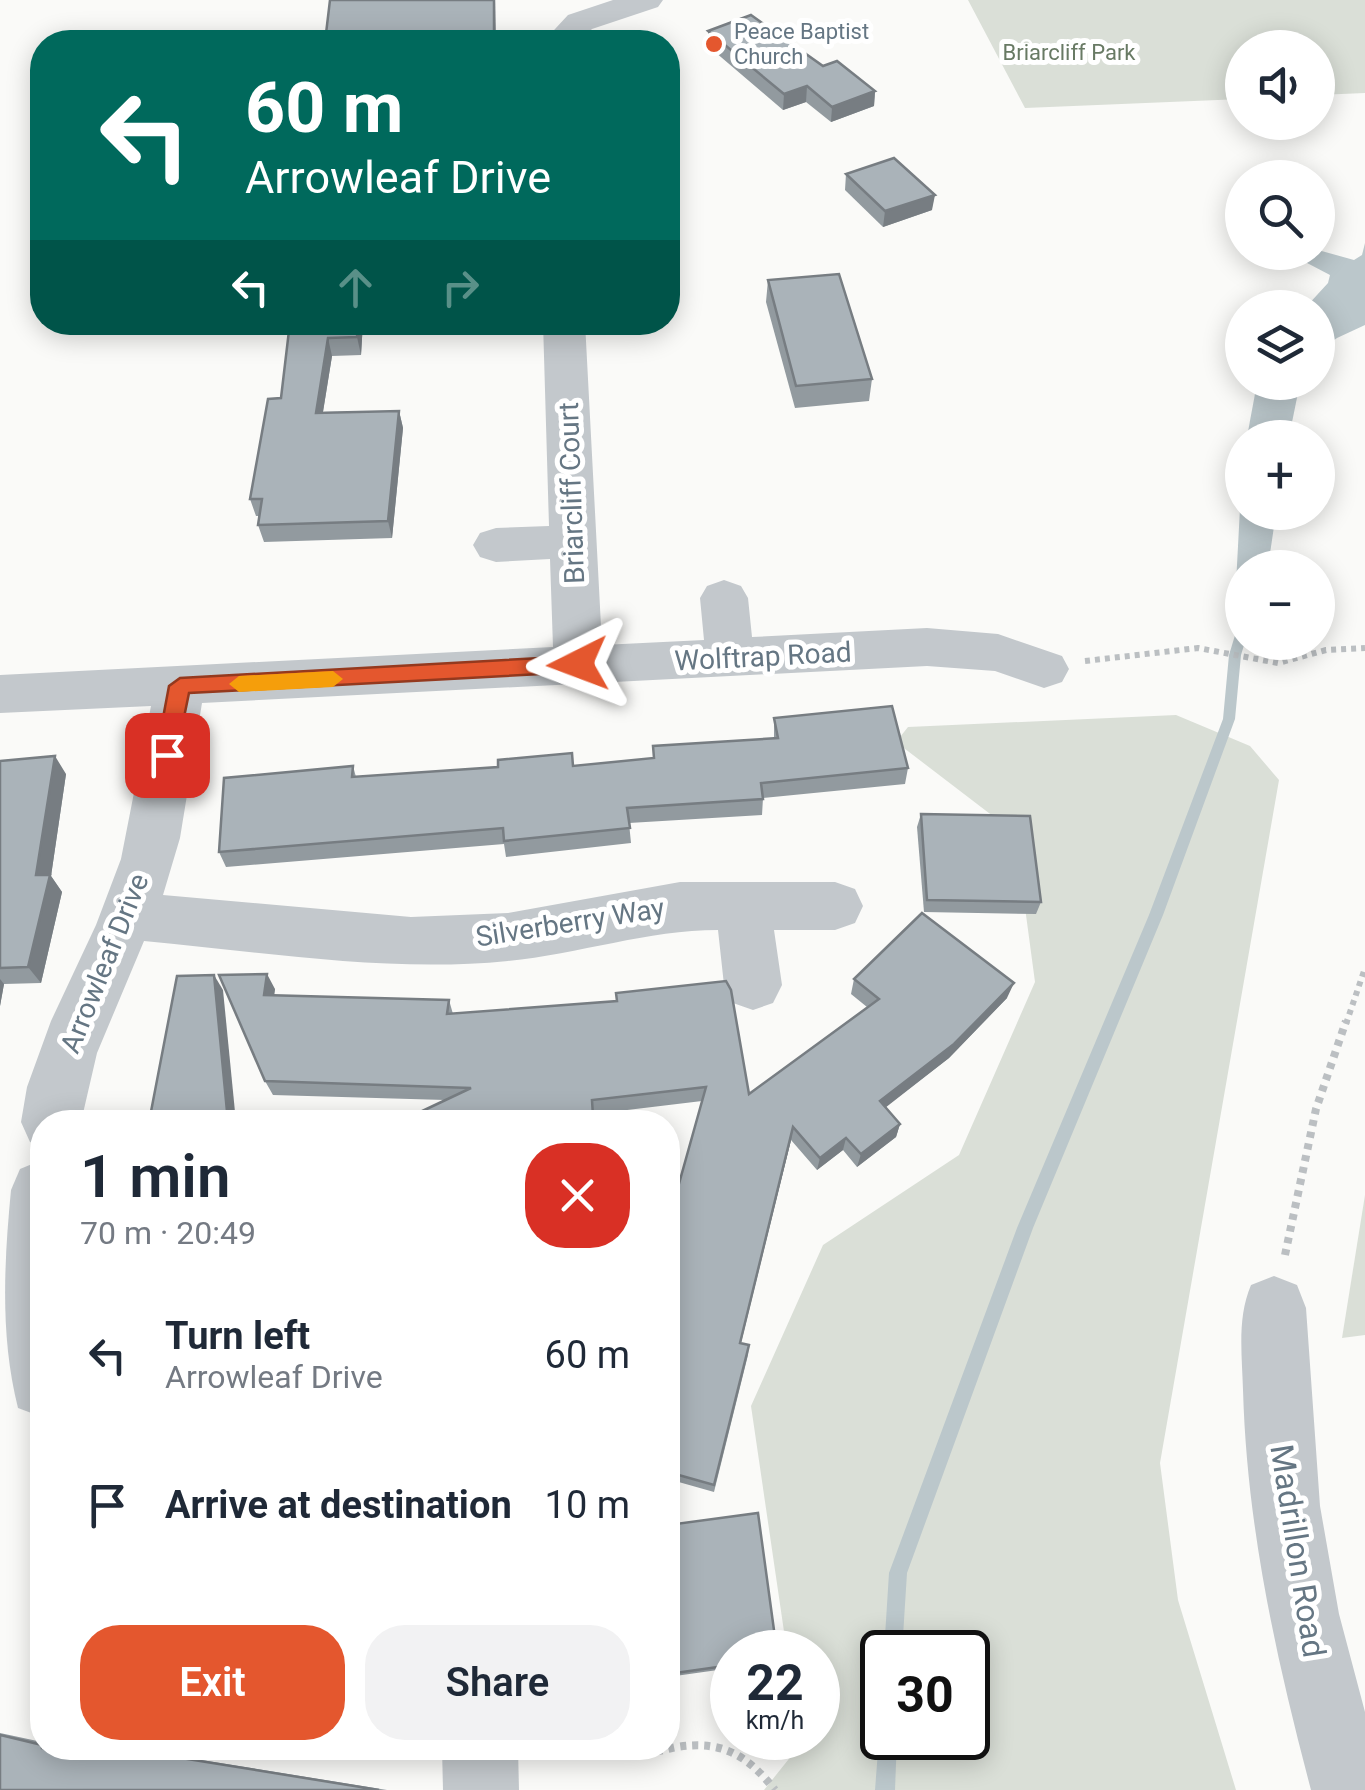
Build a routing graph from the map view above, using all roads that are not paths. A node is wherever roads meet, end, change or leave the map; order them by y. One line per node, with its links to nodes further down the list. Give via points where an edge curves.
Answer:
1 (646, 0): 2 (street)
2 (598, 6): 3 (street)
3 (572, 30)
4 (553, 335): 5 (street, Briarcliff Court)
5 (573, 541): 6 (street); 9 (street, Briarcliff Court)
6 (496, 546)
7 (724, 598): 8 (street)
8 (730, 657): 9 (street, Wolftrap Road); 10 (street, Wolftrap Road, via 950,647 998,653)
9 (578, 664): 11 (street, Wolftrap Road)
10 (1044, 669)
11 (180, 686): 12 (street, Wolftrap Road); 15 (street, Arrowleaf Drive, via 148,859)
12 (0, 694)
13 (743, 903): 14 (street, Silverberry Way); 15 (street, Silverberry Way, via 680,906 508,937 411,940); 16 (street)
14 (835, 906)
15 (127, 916): 17 (street, Arrowleaf Drive, via 79,1016)
16 (754, 986)
17 (52, 1110)
18 (1274, 1308): 19 (street, Madrillon Road, via 1285,1510)
19 (1348, 1742)
20 (480, 1760): 21 (street)
21 (481, 1790)

